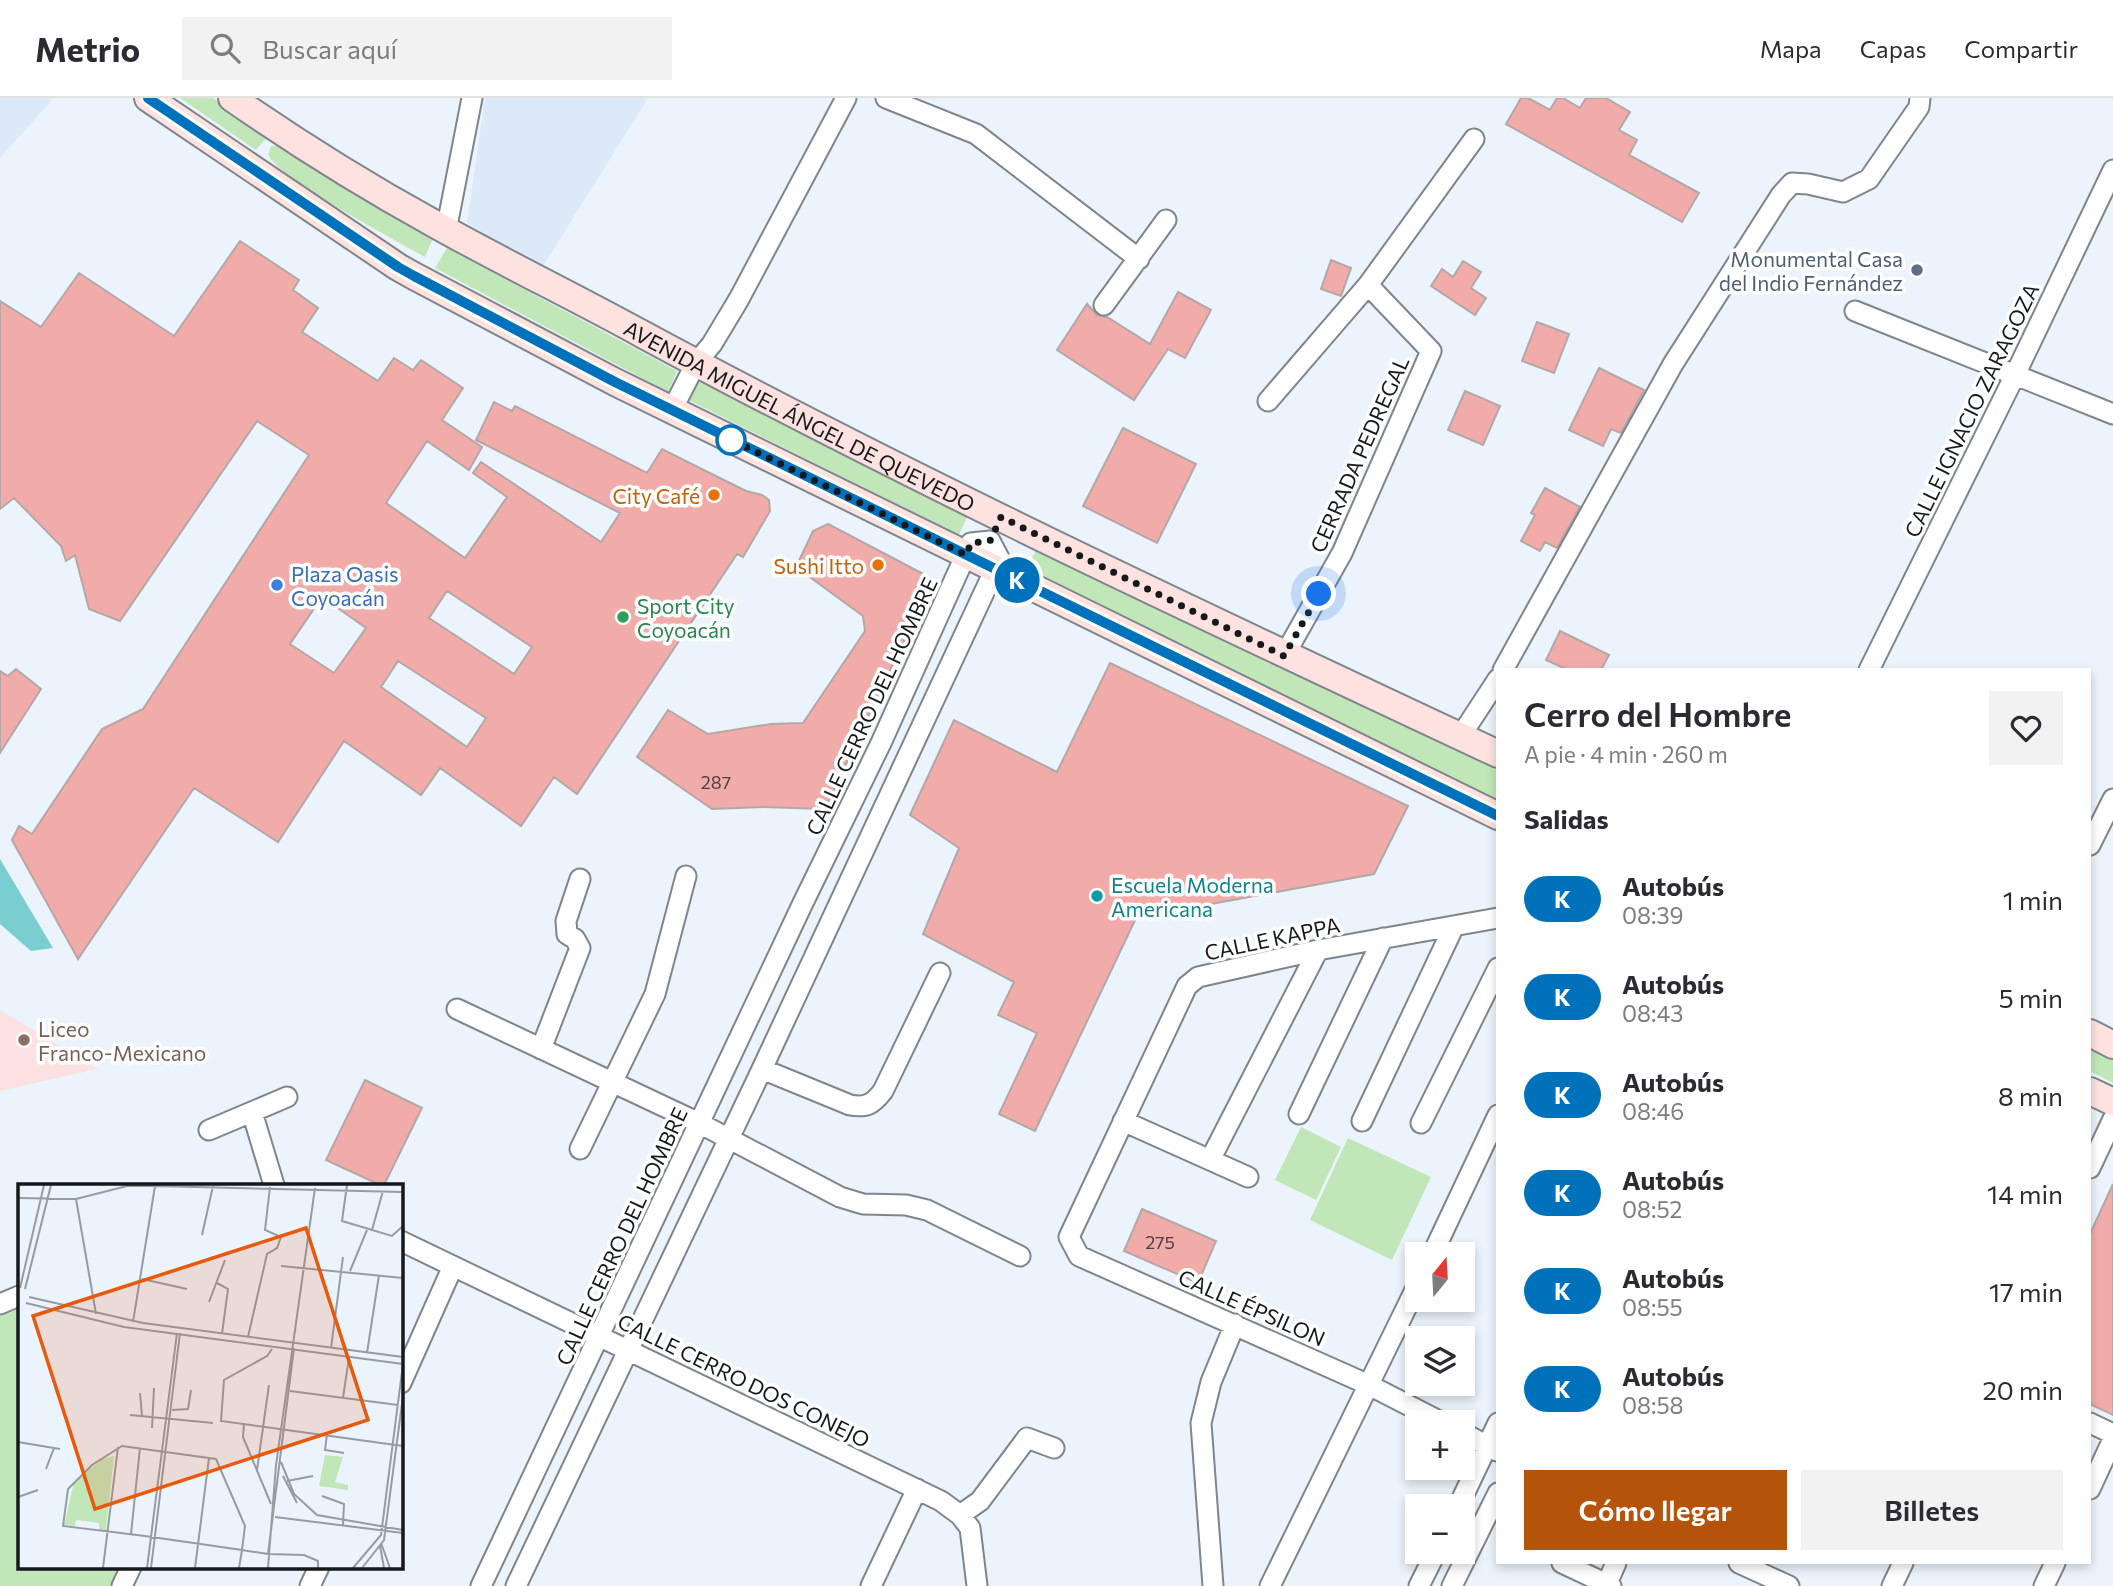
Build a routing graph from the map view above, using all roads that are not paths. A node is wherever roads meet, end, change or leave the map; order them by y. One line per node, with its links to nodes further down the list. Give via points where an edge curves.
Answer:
1 (148, 98): 18 (main road, via 398,267)
2 (232, 98): 10 (main road, AVENIDA MIGUEL ÁNGEL DE QUEVEDO, via 317,156)
3 (472, 98): 10 (street)
4 (846, 98): 15 (street, via 729,317)
5 (886, 98): 11 (street, via 976,134)
6 (1920, 98): 25 (street, via 1919,107 1869,180 1843,192 1792,183 1781,195 1673,364)
7 (1474, 139): 12 (street)
8 (2113, 170): 16 (street, CALLE IGNACIO ZARAGOZA)
9 (1166, 220): 11 (street)
10 (446, 231): 15 (main road, AVENIDA MIGUEL ÁNGEL DE QUEVEDO)
11 (1139, 259): 13 (street)
12 (1368, 285): 17 (street); 24 (street, CERRADA PEDREGAL, via 1431,351 1342,553)
13 (1104, 305)
14 (1855, 311): 16 (street)
15 (696, 363): 18 (street); 20 (main road, AVENIDA MIGUEL ÁNGEL DE QUEVEDO)
16 (2015, 374): 19 (street); 26 (street, CALLE IGNACIO ZARAGOZA)
17 (1268, 401)
18 (672, 410): 22 (main road)
19 (2113, 414)
20 (1001, 517): 21 (street); 24 (main road, AVENIDA MIGUEL ÁNGEL DE QUEVEDO)
21 (990, 541): 22 (street, via 971,543); 23 (street, via 999,558)
22 (966, 555): 23 (main road); 35 (street, CALLE CERRO DEL HOMBRE)
23 (995, 569): 31 (main road); 37 (street)
24 (1284, 656): 28 (main road, AVENIDA MIGUEL ÁNGEL DE QUEVEDO)
25 (1504, 668)
26 (1869, 668)
27 (1496, 682): 28 (street)
28 (1460, 737): 29 (main road, AVENIDA MIGUEL ÁNGEL DE QUEVEDO)
29 (1496, 753)
30 (2113, 799): 32 (street)
31 (1496, 815)
32 (2091, 843)
33 (687, 876): 48 (street, via 655,994)
34 (580, 879): 46 (street, via 566,934 580,948)
35 (802, 905): 37 (street); 58 (street, CALLE CERRO DEL HOMBRE)
36 (1496, 918): 38 (street, CALLE KAPPA)
37 (832, 919): 47 (street)
38 (1454, 926): 39 (street, CALLE KAPPA); 57 (street)
39 (1382, 938): 40 (street, CALLE KAPPA); 53 (street)
40 (1318, 950): 56 (street, CALLE KAPPA, via 1210,973 1187,986); 63 (street)
41 (940, 972): 47 (street, via 875,1102 864,1107 850,1105)
42 (1496, 972): 59 (street)
43 (457, 1009): 46 (street)
44 (2091, 1034): 45 (main road)
45 (2113, 1045)
46 (541, 1049): 48 (street)
47 (762, 1069): 61 (street)
48 (612, 1081): 58 (street); 62 (street)
49 (2091, 1091): 51 (main road)
50 (287, 1097): 52 (street)
51 (2113, 1102)
52 (252, 1112): 60 (street); 66 (street)
53 (1298, 1114)
54 (1496, 1119): 69 (street)
55 (2113, 1119): 64 (street)
56 (1123, 1121): 63 (street); 67 (street, CALLE KAPPA)
57 (1362, 1121)
58 (699, 1123): 61 (street); 76 (street, CALLE CERRO DEL HOMBRE)
59 (1421, 1123)
60 (209, 1130)
61 (728, 1138): 70 (street, via 840,1197 863,1204 927,1210); 77 (street)
62 (580, 1149)
63 (1210, 1160): 65 (street)
64 (2091, 1166)
65 (1248, 1177)
66 (274, 1184)
67 (1077, 1218): 75 (street, CALLE ÉPSILON, via 1069,1237 1079,1256)
68 (402, 1241): 71 (street, CALLE CERRO DOS CONEJO)
69 (1438, 1242)
70 (1020, 1256)
71 (453, 1266): 76 (street, CALLE CERRO DOS CONEJO); 78 (street)
72 (18, 1296): 73 (street)
73 (0, 1304)
74 (1405, 1311): 79 (street)
75 (1235, 1324): 79 (street, CALLE ÉPSILON); 108 (street, via 1201,1423)
76 (599, 1335): 77 (street, CALLE CERRO DOS CONEJO); 104 (street, CALLE CERRO DEL HOMBRE)
77 (627, 1349): 88 (street, CALLE CERRO DOS CONEJO); 105 (street)
78 (402, 1381)
79 (1369, 1385): 80 (street, CALLE ÉPSILON); 109 (street)
80 (1418, 1410)
81 (2091, 1423): 82 (street)
82 (2113, 1434)
83 (1475, 1439): 86 (street)
84 (2113, 1439): 87 (street)
85 (1054, 1448): 91 (street, via 1027,1438 979,1500)
86 (1493, 1448): 89 (street)
87 (2091, 1487)
88 (917, 1489): 91 (street, CALLE CERRO DOS CONEJO); 106 (street)
89 (1466, 1494)
90 (1496, 1502): 92 (street)
91 (960, 1515): 107 (street, via 970,1528)
92 (1492, 1521): 111 (street)
93 (1430, 1564): 110 (street)
94 (1564, 1564): 101 (street)
95 (1616, 1564): 101 (street)
96 (1741, 1564): 112 (street)
97 (1903, 1564): 113 (street)
98 (2055, 1564): 114 (street)
99 (131, 1568): 102 (street)
100 (319, 1568): 103 (street)
101 (1608, 1585)
102 (122, 1586)
103 (310, 1586)
104 (481, 1586)
105 (516, 1586)
106 (871, 1586)
107 (976, 1586)
108 (1213, 1586)
109 (1270, 1586)
110 (1419, 1586)
111 (1452, 1586)
112 (1789, 1586)
113 (1892, 1586)
114 (2044, 1586)

